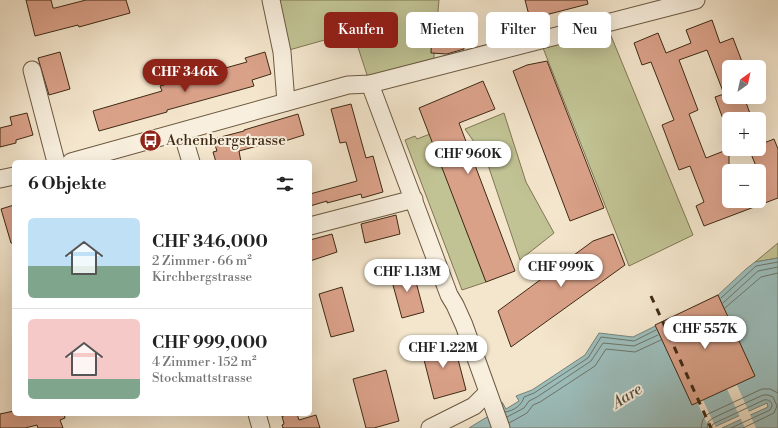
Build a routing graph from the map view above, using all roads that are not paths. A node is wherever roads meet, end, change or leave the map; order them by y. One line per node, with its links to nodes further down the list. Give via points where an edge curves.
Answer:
1 (272, 0): 5 (street, via 282,52)
2 (696, 0): 4 (street)
3 (32, 70): 7 (street)
4 (370, 84): 5 (street, via 348,85); 12 (street)
5 (286, 102): 6 (street)
6 (182, 132): 8 (street); 9 (street)
7 (55, 160)
8 (78, 160)
9 (189, 160)
10 (12, 176): 11 (street)
11 (0, 179)
12 (414, 199): 13 (street); 14 (street)
13 (312, 225)
14 (490, 399): 17 (street); 18 (street)
15 (258, 416): 16 (street)
16 (261, 428)
17 (430, 428)
18 (501, 428)

